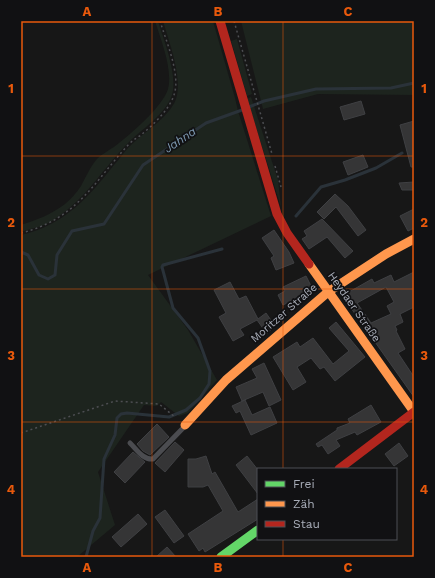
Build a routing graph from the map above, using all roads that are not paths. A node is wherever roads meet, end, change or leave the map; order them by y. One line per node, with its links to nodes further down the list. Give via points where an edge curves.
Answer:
1 (220, 23): 3 (main road, Heydaer Straße, via 277,214 287,233)
2 (414, 239): 3 (main road, Moritzer Straße)
3 (328, 292): 4 (main road, Heydaer Straße); 5 (main road, Moritzer Straße, via 226,380)
4 (414, 412): 7 (main road)
5 (185, 425): 6 (lane, via 150,460)
6 (130, 443)
7 (340, 468)
8 (257, 531): 9 (main road)
9 (221, 557)

